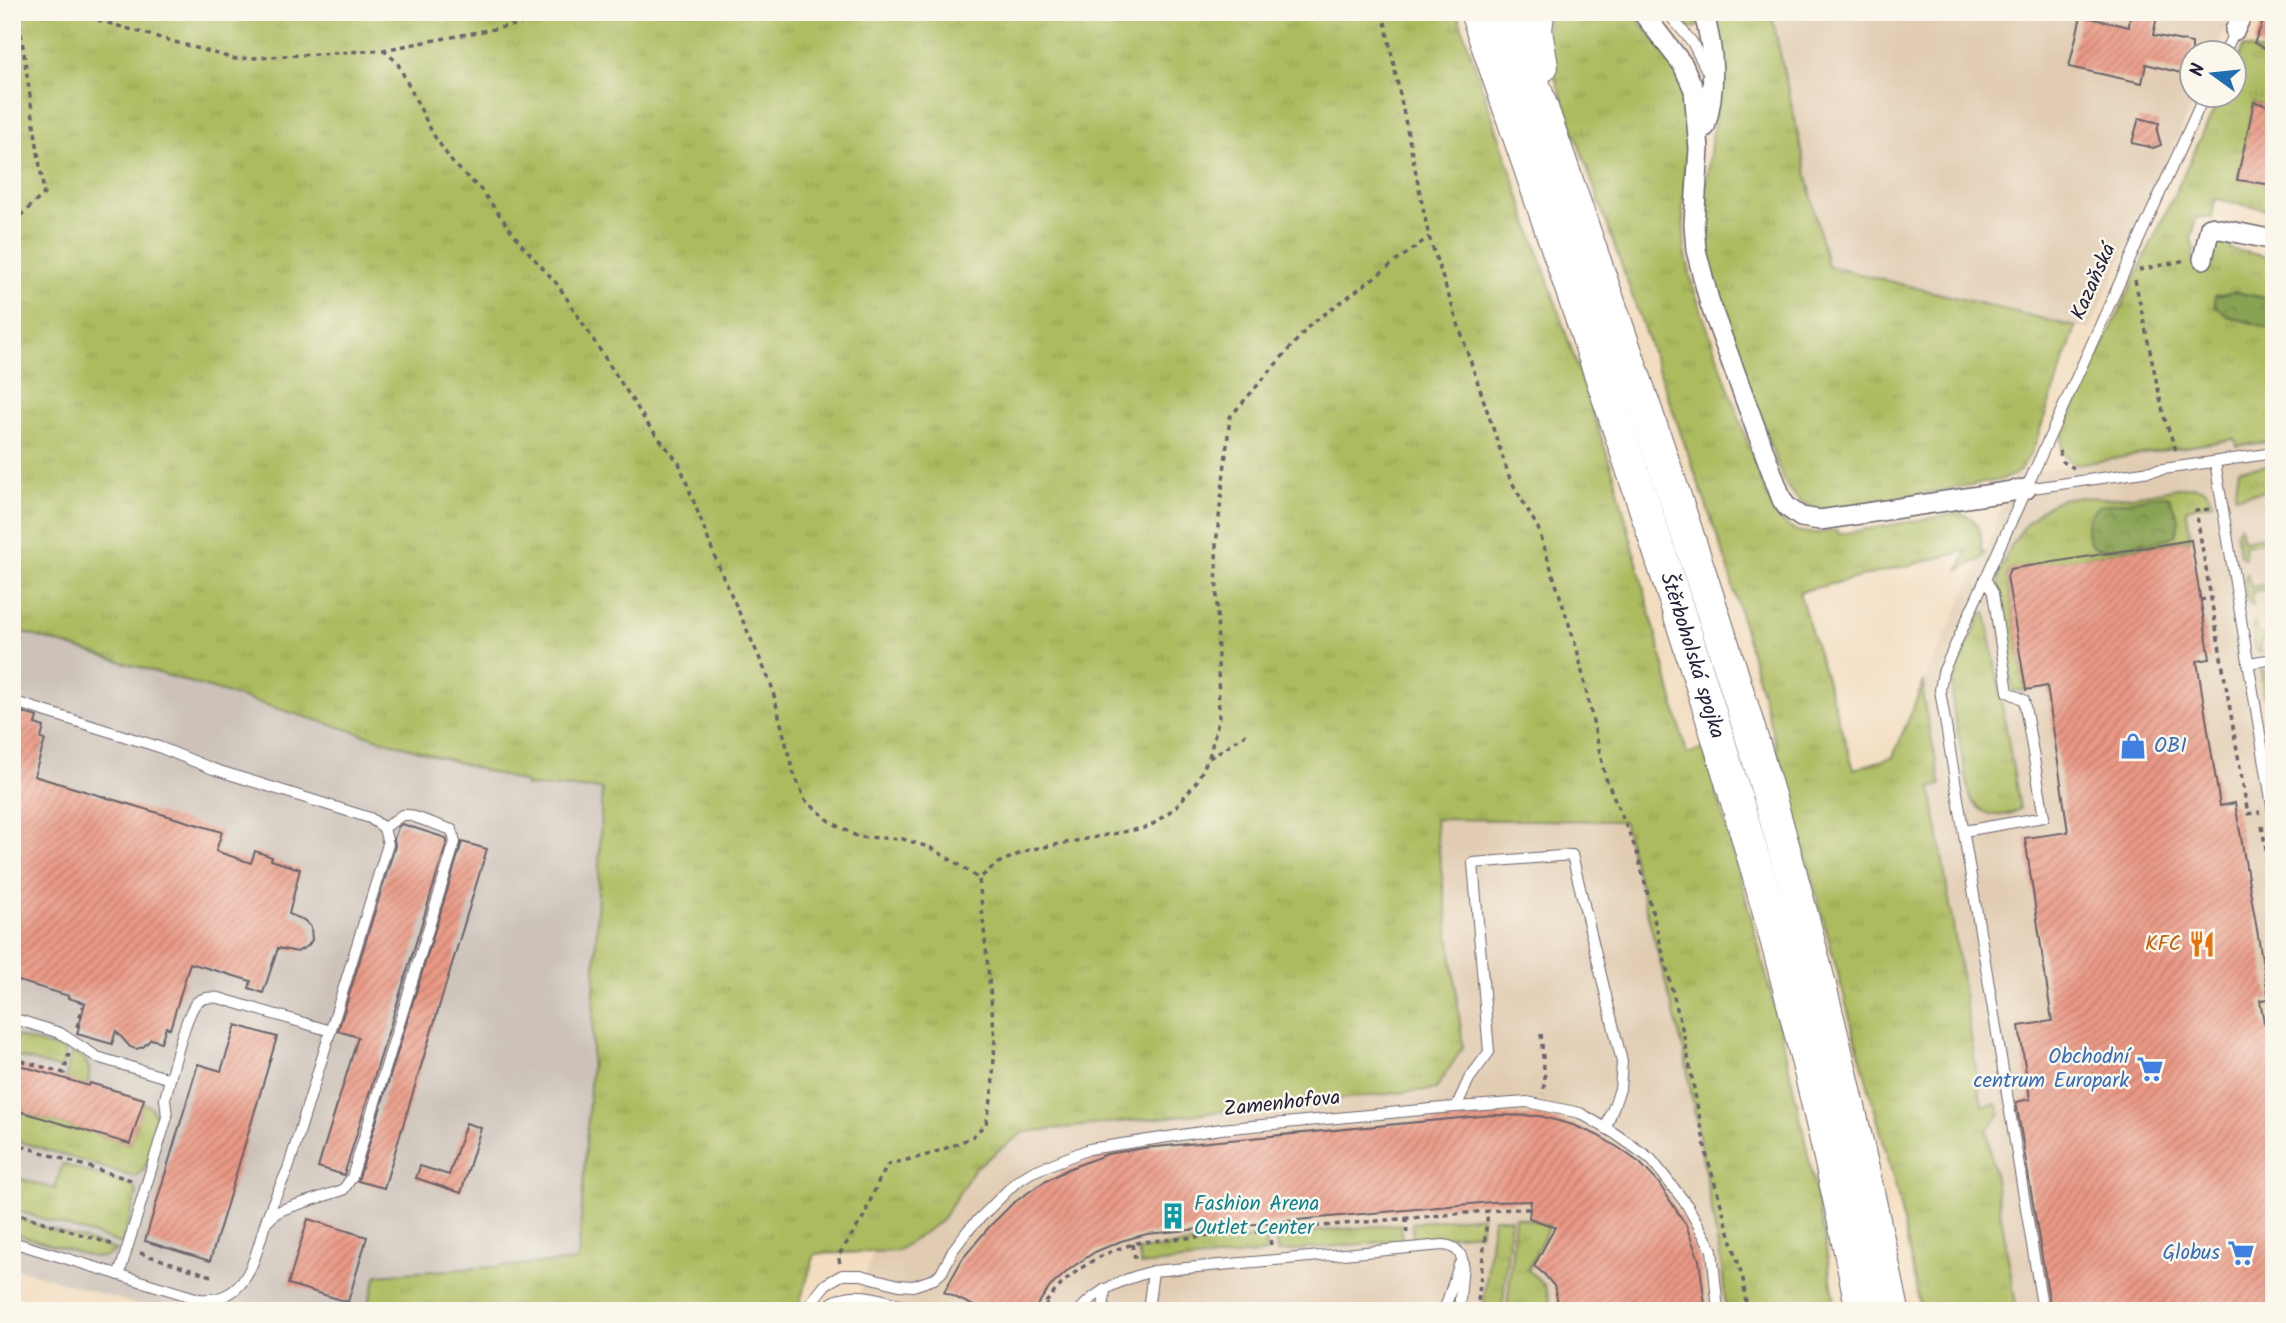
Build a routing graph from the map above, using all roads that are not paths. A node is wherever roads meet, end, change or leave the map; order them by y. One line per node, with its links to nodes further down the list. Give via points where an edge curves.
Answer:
1 (1476, 12): 29 (highway, Štěrboholská spojka, via 1631,464 1717,733 1770,915)
2 (1509, 12): 14 (highway, Štěrboholská spojka)
3 (1538, 12): 14 (highway, via 1537,45)
4 (1642, 12): 11 (street, via 1689,76 1696,101)
5 (1667, 12): 9 (lane, via 1703,60)
6 (1703, 12): 9 (street, via 1712,47)
7 (2239, 21): 8 (lane)
8 (2231, 38)
9 (1711, 95): 11 (street)
10 (2199, 108): 17 (lane, Kazaňská)
11 (1699, 149): 17 (street, via 1694,224 1703,281 1787,507 1801,517 1820,520)
12 (2274, 240): 13 (street, via 2210,227)
13 (2203, 259)
14 (1596, 267): 50 (highway, Štěrboholská spojka, via 1703,583 1782,843 1841,1069)
15 (2274, 453): 16 (lane)
16 (2215, 462): 17 (lane); 20 (lane)
17 (2026, 489): 18 (lane, Kazaňská)
18 (1985, 578): 24 (lane, Kazaňská, via 1943,672 1941,690); 24 (lane, via 1993,593 2008,692 2024,700 2044,817)
19 (2274, 659): 20 (lane)
20 (2248, 663): 22 (lane)
21 (12, 701): 23 (lane, via 370,818)
22 (2274, 818)
23 (384, 828): 26 (lane, via 386,854); 31 (lane, via 409,815 452,830 456,837 352,1177 343,1190 284,1209)
24 (1964, 831): 51 (lane, Kazaňská)
25 (12, 1018): 27 (lane, via 60,1033 97,1057)
26 (331, 1031): 27 (lane, via 219,998 204,998 189,1018); 31 (lane, via 288,1169)
27 (170, 1079): 35 (lane, via 167,1117)
28 (1456, 1107): 30 (lane, Zamenhofova, via 1527,1102 1580,1113); 30 (lane, via 1489,1052 1473,863 1573,855 1622,1062 1620,1089); 37 (lane, Zamenhofova, via 1221,1129 1089,1149 1016,1182 968,1230 942,1272 926,1283 899,1285 842,1275 826,1284)
29 (1820, 1116): 48 (highway); 49 (highway, Štěrboholská spojka)
30 (1606, 1128): 47 (lane, Zamenhofova, via 1651,1159 1687,1205 1712,1250)
31 (265, 1225): 35 (lane, via 250,1272 236,1289 216,1298 199,1298)
32 (12, 1242): 35 (lane)
33 (1453, 1247): 34 (lane); 45 (lane, via 1459,1263); 46 (lane, via 1464,1262)
34 (1153, 1272): 36 (lane); 44 (lane)
35 (119, 1275)
36 (1105, 1289): 42 (lane); 43 (lane)
37 (804, 1311)
38 (822, 1311): 41 (lane, via 835,1299 853,1295)
39 (848, 1311): 40 (lane)
40 (875, 1311)
41 (919, 1311)
42 (1079, 1311)
43 (1103, 1311)
44 (1149, 1311)
45 (1444, 1311)
46 (1459, 1311)
47 (1718, 1311)
48 (1844, 1311)
49 (1862, 1311)
50 (1893, 1311)
51 (2043, 1311)

